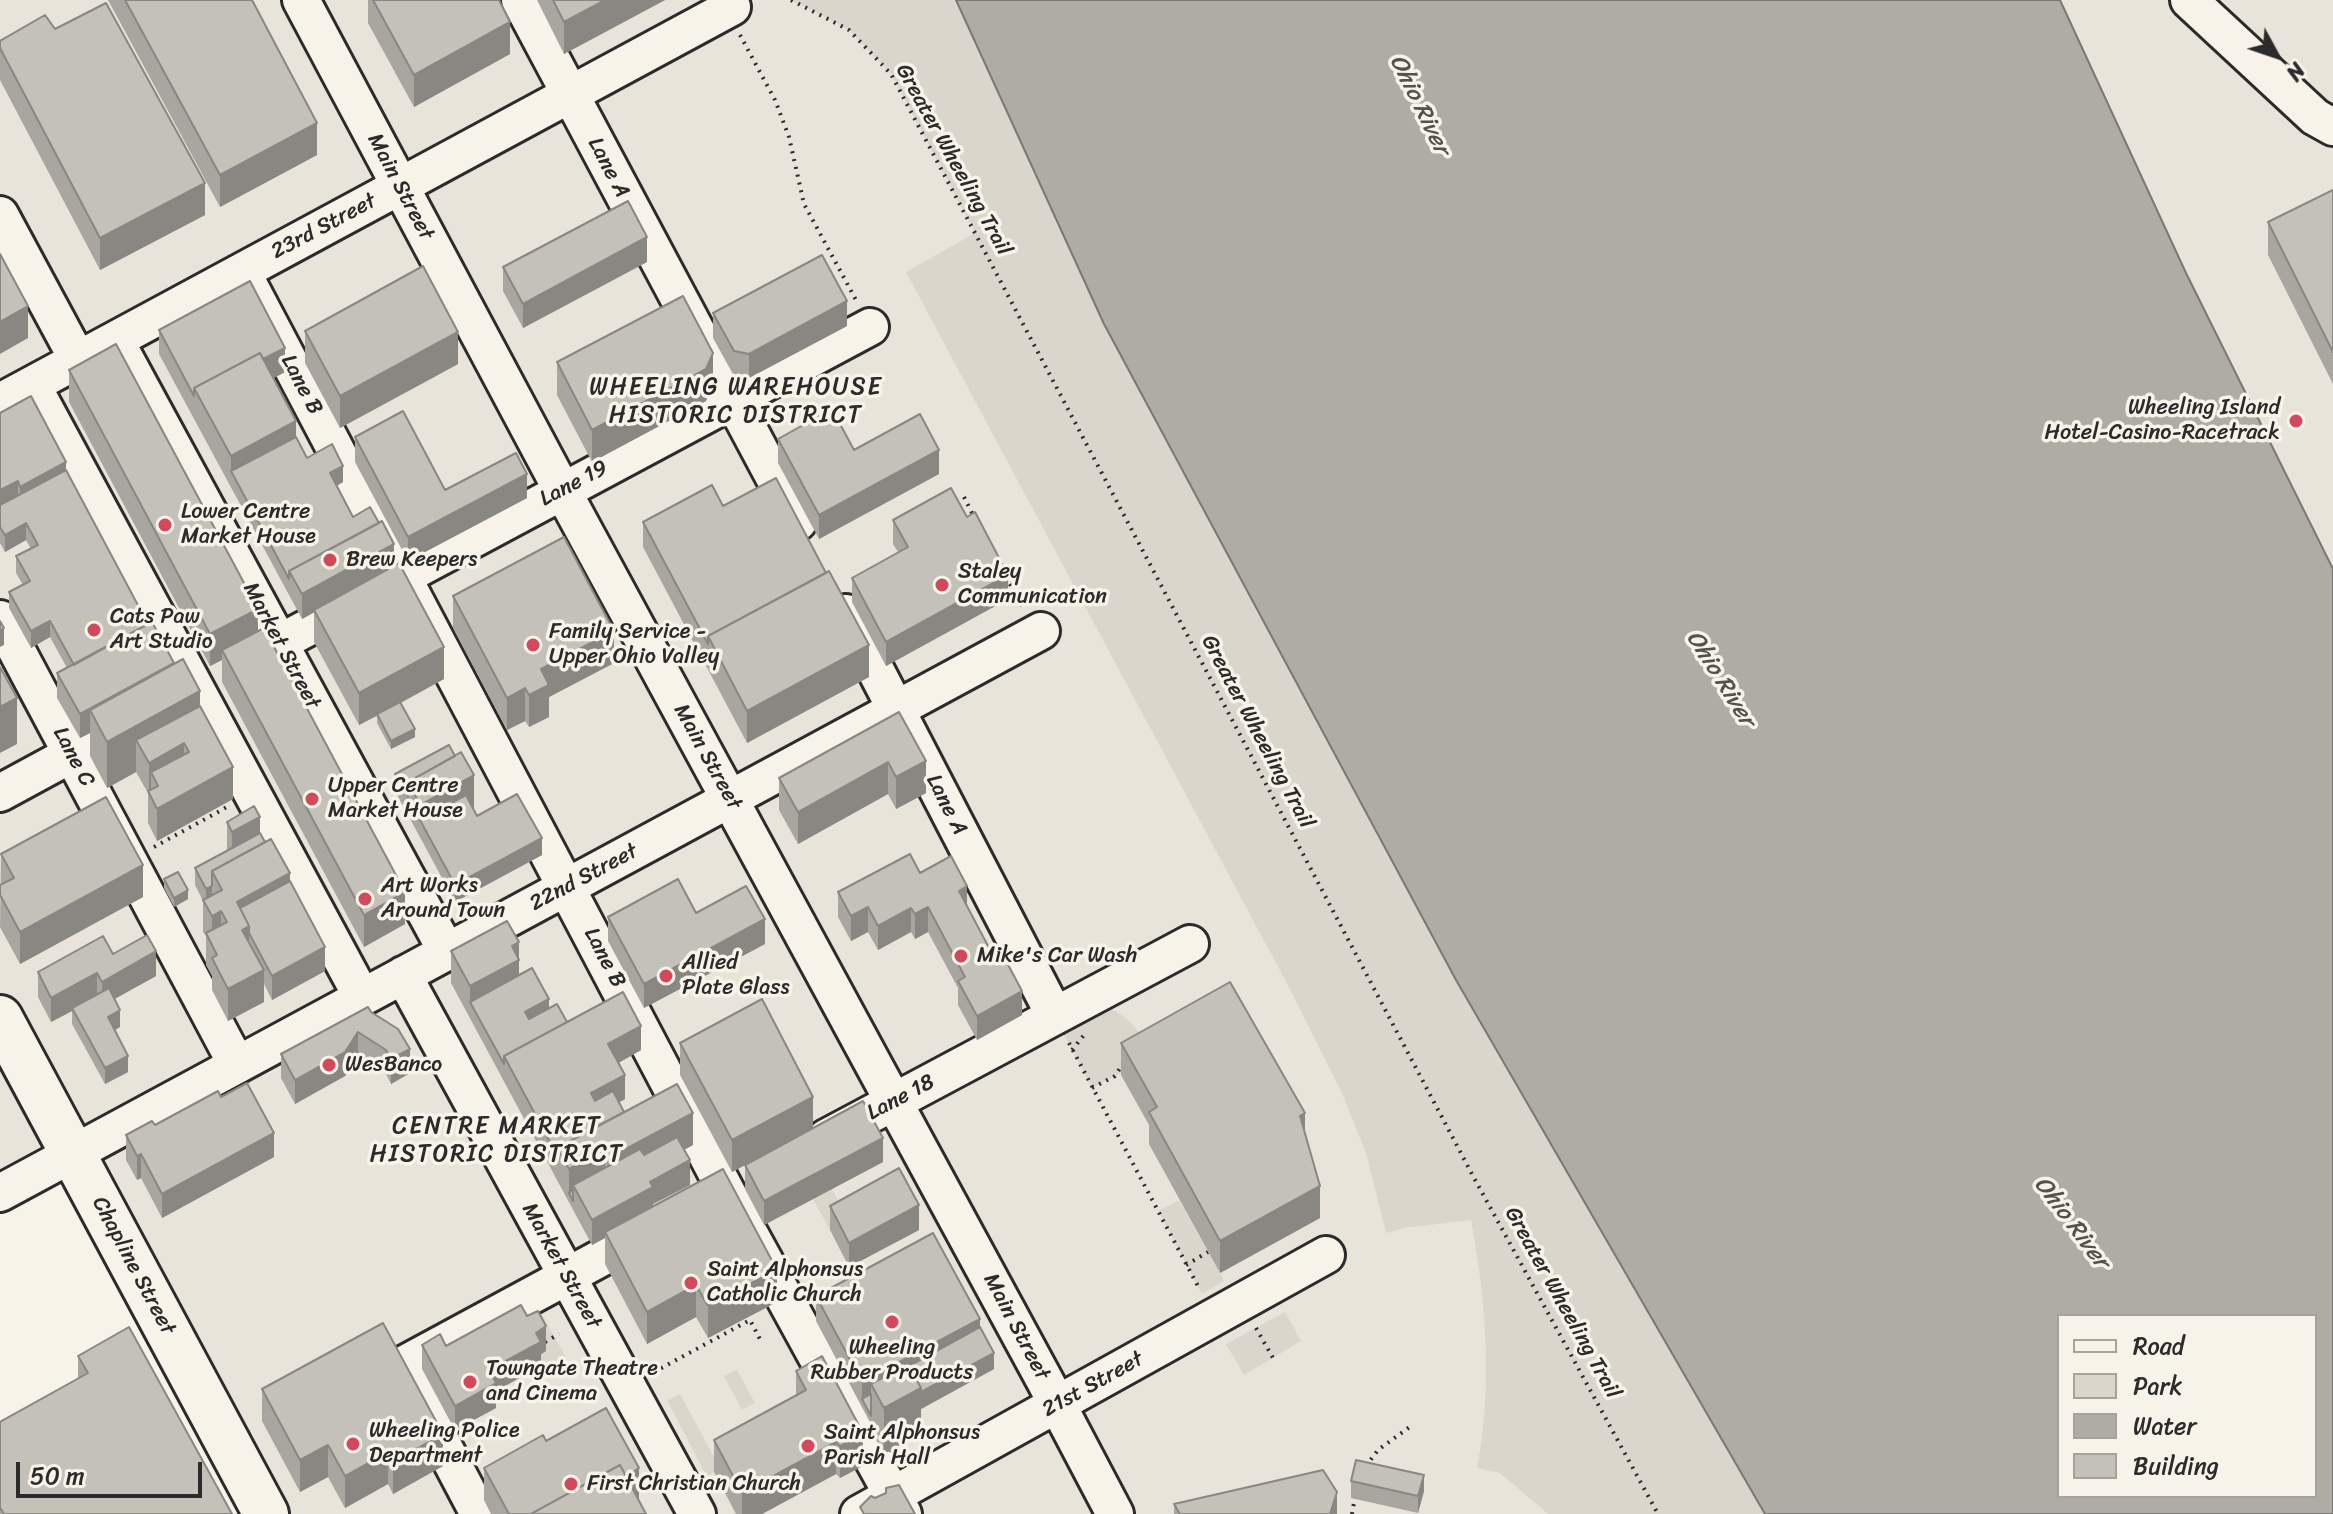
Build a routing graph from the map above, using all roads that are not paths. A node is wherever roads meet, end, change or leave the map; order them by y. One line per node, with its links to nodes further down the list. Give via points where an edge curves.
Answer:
1 (301, 0): 7 (street, Main Street)
2 (520, 0): 5 (street, Lane A)
3 (2189, 0): 6 (street, via 2315,117)
4 (729, 9): 5 (street, 23rd Street)
5 (570, 95): 7 (street, 23rd Street); 15 (street, Lane A)
6 (2333, 127)
7 (400, 186): 9 (street, 23rd Street); 16 (street, Main Street)
8 (0, 215): 12 (street)
9 (242, 272): 11 (street, 23rd Street); 17 (street, Lane B)
10 (870, 327): 15 (street, Lane 19)
11 (115, 340): 12 (street, 23rd Street); 20 (street, Market Street)
12 (78, 360): 13 (street, 23rd Street)
13 (32, 385): 14 (street, 23rd Street); 30 (street, via 182,695)
14 (0, 402)
15 (734, 402): 16 (street, Lane 19); 21 (street, Lane A)
16 (562, 490): 17 (street, Lane 19); 25 (street, Main Street)
17 (403, 576): 20 (street, Lane 19); 26 (street, Lane B)
18 (1031, 618): 21 (street, 22nd Street)
19 (0, 619): 23 (street, Lane C)
20 (279, 643): 28 (street, Market Street)
21 (896, 709): 25 (street, 22nd Street); 31 (street, Lane A)
22 (127, 724): 23 (street)
23 (72, 754): 24 (street); 33 (street, Lane C)
24 (0, 793)
25 (730, 799): 26 (street, 22nd Street); 34 (street, Main Street)
26 (567, 887): 28 (street, 22nd Street); 38 (street, Lane B)
27 (1190, 944): 31 (street, Lane 18)
28 (447, 952): 29 (street, 22nd Street)
29 (403, 975): 30 (street, 22nd Street); 40 (street, Market Street)
30 (362, 997): 33 (street, 22nd Street)
31 (1055, 1016): 34 (street, Lane 18)
32 (0, 1018): 35 (main road, Chapline Street)
33 (237, 1065): 35 (street, 22nd Street)
34 (894, 1101): 36 (street, Lane 18); 41 (street, Main Street)
35 (73, 1153): 37 (street, 22nd Street); 43 (main road, Chapline Street)
36 (791, 1157)
37 (0, 1193)
38 (713, 1198): 40 (street); 42 (street, Lane B)
39 (1326, 1255): 41 (street, 21st Street)
40 (567, 1276): 44 (street, via 401,1366); 45 (street, Market Street)
41 (1058, 1404): 42 (street, 21st Street); 47 (street, Main Street)
42 (898, 1505): 46 (street, 21st Street)
43 (266, 1514)
44 (479, 1514)
45 (697, 1514)
46 (859, 1514)
47 (1115, 1514)

